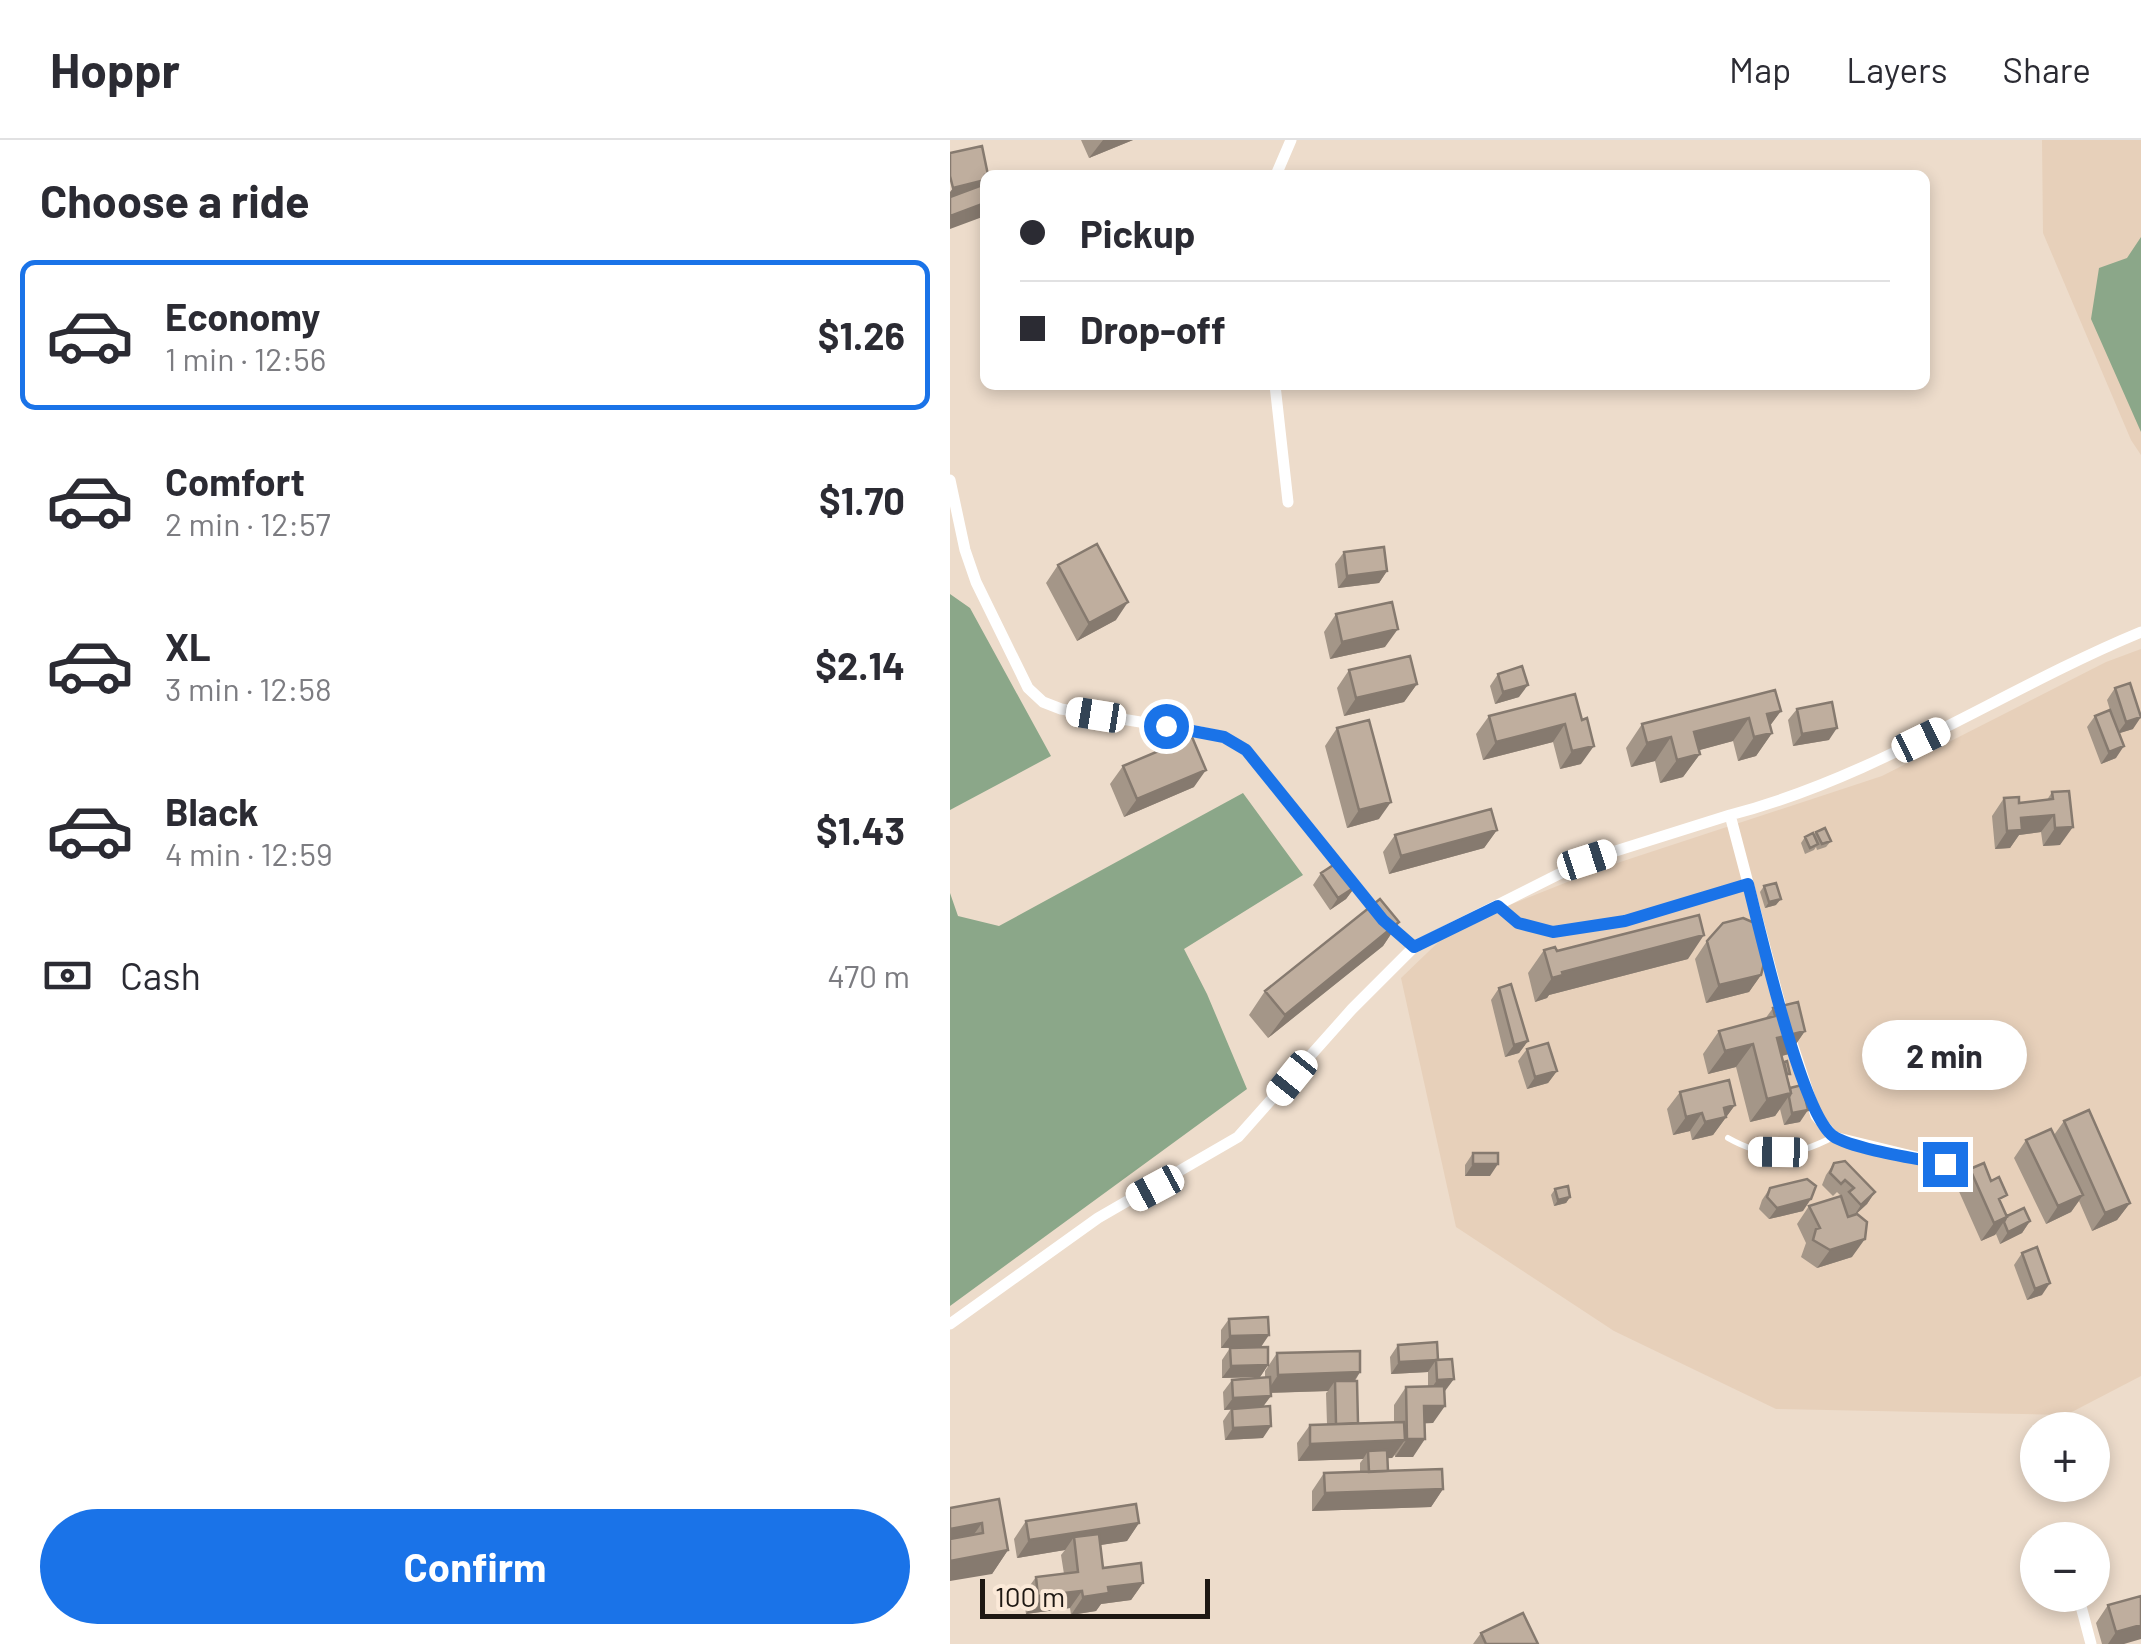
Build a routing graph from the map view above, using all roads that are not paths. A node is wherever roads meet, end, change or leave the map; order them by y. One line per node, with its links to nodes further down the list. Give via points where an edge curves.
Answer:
1 (1291, 140): 2 (street)
2 (1278, 170)
3 (1276, 390): 5 (street)
4 (950, 480): 10 (street, via 976,582 1028,688 1060,709 1202,732 1246,750 1383,920)
5 (1288, 502)
6 (2141, 632): 7 (street, via 1895,753)
7 (1730, 815): 8 (street); 9 (street, via 1587,860)
8 (1748, 884): 9 (lane, via 1625,921 1553,932 1518,923); 11 (street, via 1816,1116)
9 (1498, 906): 10 (street)
10 (1414, 947): 14 (street, via 1238,1137 1098,1218)
11 (1834, 1137): 12 (lane, via 1804,1152 1753,1152); 13 (street)
12 (1728, 1138)
13 (1945, 1164)
14 (950, 1324)
15 (2083, 1612): 16 (street)
16 (2091, 1644)

